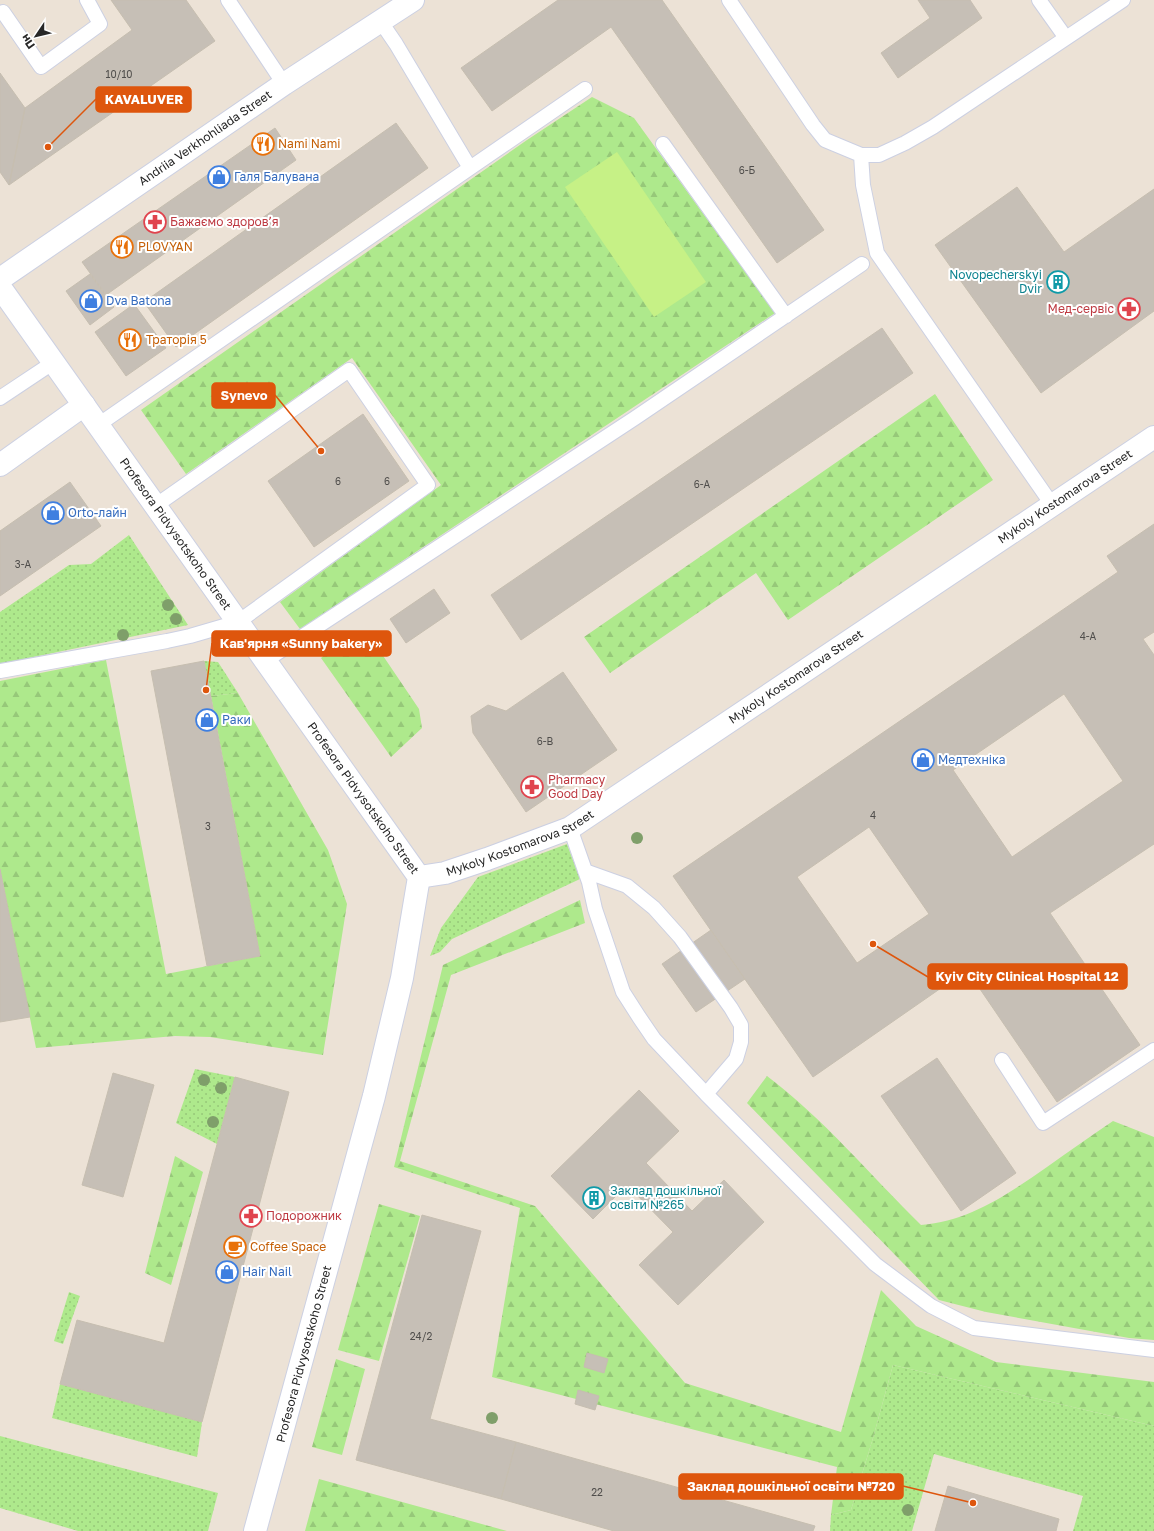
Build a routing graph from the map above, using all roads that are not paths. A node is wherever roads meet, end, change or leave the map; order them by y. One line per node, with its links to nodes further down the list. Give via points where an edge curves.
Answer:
1 (86, 0): 7 (lane, via 100,24 41,67)
2 (228, 0): 10 (lane)
3 (413, 0): 8 (street, Andriia Verkhohliada Street)
4 (729, 0): 13 (lane, via 825,140)
5 (1039, 0): 9 (lane)
6 (1123, 0): 9 (lane)
7 (3, 12)
8 (381, 22): 10 (street, Andriia Verkhohliada Street); 14 (lane)
9 (1066, 38): 13 (lane, via 905,143 879,155)
10 (284, 84): 16 (street, Andriia Verkhohliada Street)
11 (585, 89): 14 (lane)
12 (663, 144): 18 (lane)
13 (861, 155): 26 (lane, via 862,185 877,253)
14 (470, 168): 22 (lane)
15 (862, 264): 18 (lane)
16 (0, 279)
17 (0, 287): 19 (street, Profesora Pidvysotskoho Street)
18 (786, 316): 28 (lane)
19 (54, 362): 20 (lane); 21 (street, Profesora Pidvysotskoho Street)
20 (0, 398)
21 (84, 405): 22 (street, Profesora Pidvysotskoho Street); 24 (street)
22 (98, 425): 25 (street, Profesora Pidvysotskoho Street)
23 (1154, 437): 26 (street, Mykoly Kostomarova Street)
24 (0, 465)
25 (155, 506): 27 (street, Profesora Pidvysotskoho Street); 27 (lane, via 349,370 428,485)
26 (1053, 506): 30 (street, Mykoly Kostomarova Street)
27 (238, 622): 28 (street, Profesora Pidvysotskoho Street); 29 (lane, via 190,636)
28 (265, 661): 32 (street, Profesora Pidvysotskoho Street)
29 (0, 670)
30 (570, 828): 31 (lane); 32 (street, Mykoly Kostomarova Street, via 452,871)
31 (586, 871): 35 (lane, via 595,909 623,992 654,1039); 35 (lane, via 627,886 654,908 680,937 741,1025 741,1042 736,1060)
32 (419, 877): 37 (street, Profesora Pidvysotskoho Street, via 402,978 374,1096)
33 (1154, 1050): 34 (lane, via 1043,1123)
34 (1002, 1060)
35 (706, 1094): 36 (lane, via 874,1264 931,1306 974,1328)
36 (1154, 1350)
37 (255, 1531)

